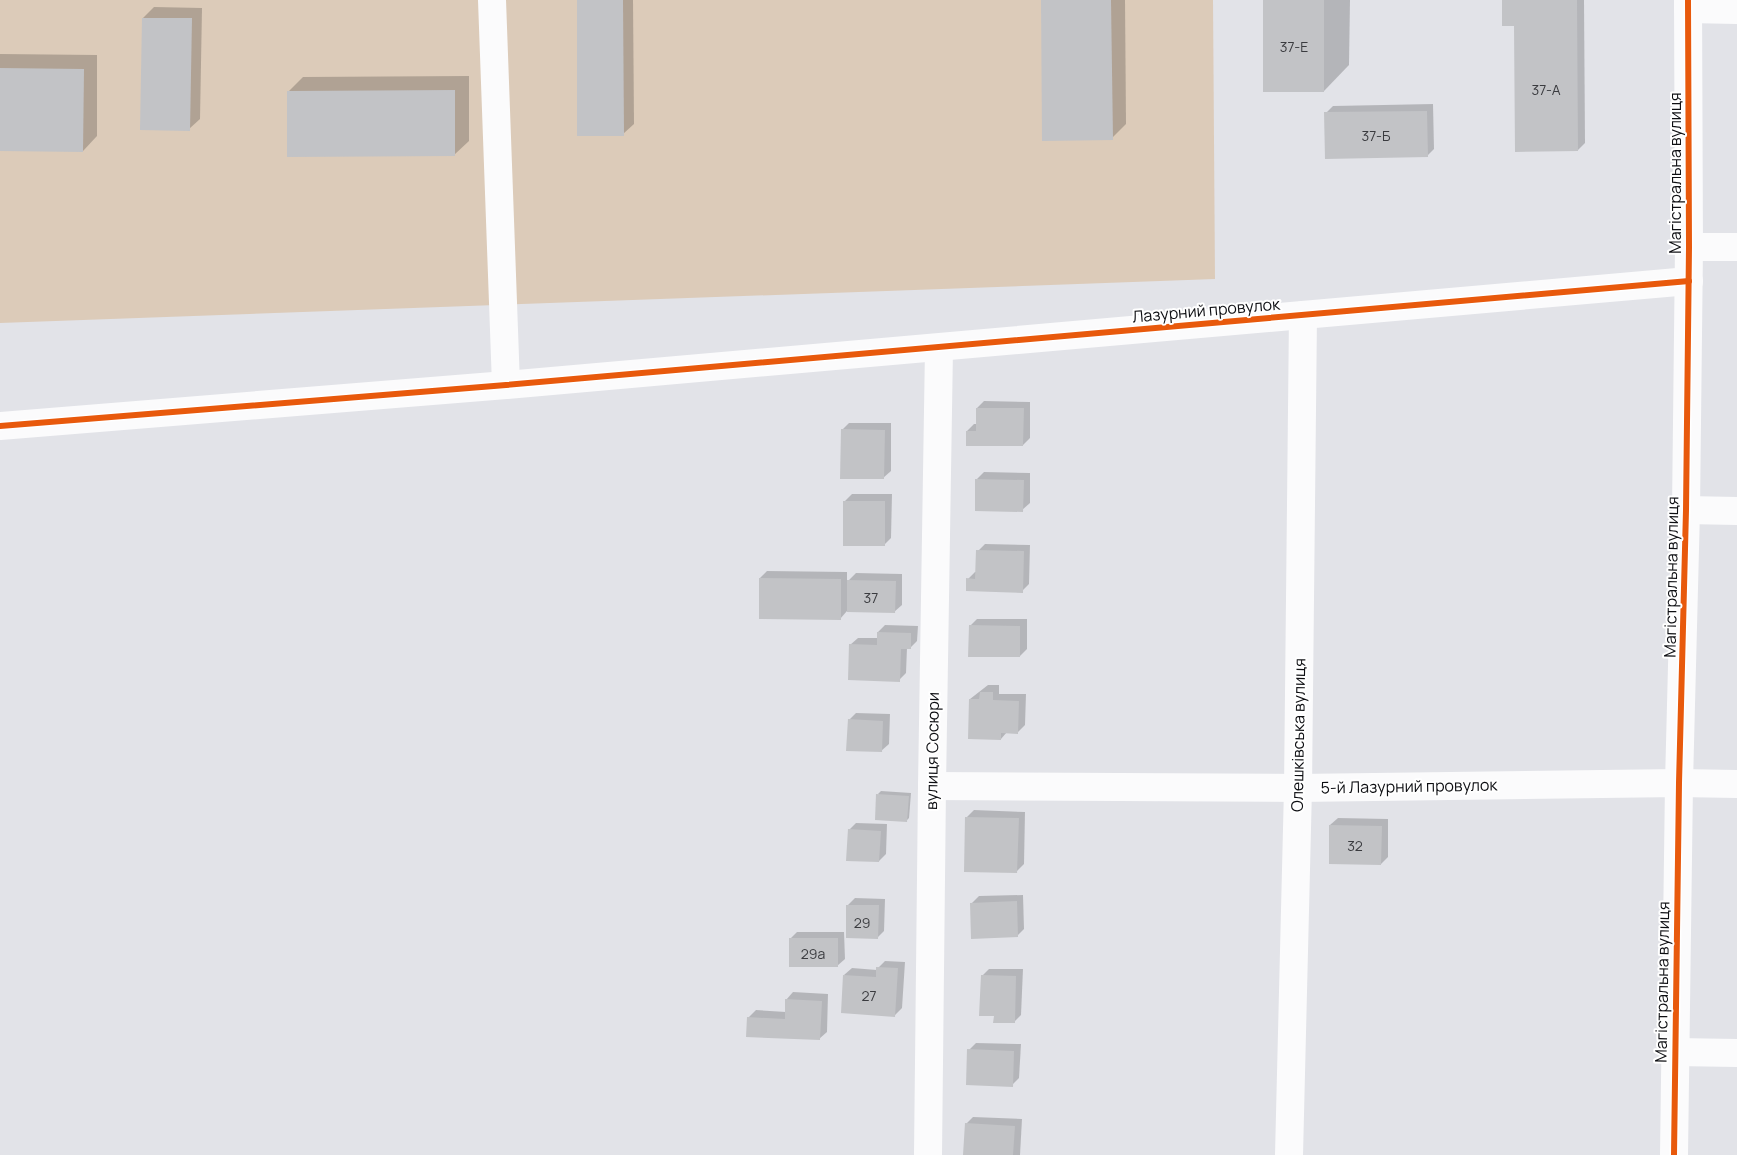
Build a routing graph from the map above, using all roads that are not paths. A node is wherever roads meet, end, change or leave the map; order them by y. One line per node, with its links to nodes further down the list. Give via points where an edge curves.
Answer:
1 (492, 0): 9 (street)
2 (1688, 4): 3 (street); 5 (street, Магістральна вулиця)
3 (1737, 10)
4 (1737, 246): 5 (street)
5 (1689, 248): 6 (street, Магістральна вулиця)
6 (1688, 281): 7 (street, Лазурний провулок); 11 (street, Магістральна вулиця)
7 (1303, 315): 8 (street, Лазурний провулок); 16 (street, Олешківська вулиця)
8 (939, 348): 9 (street, Лазурний провулок); 15 (street, вулиця Сосюри)
9 (506, 385): 10 (street, Лазурний провулок)
10 (0, 426)
11 (1686, 510): 12 (street); 13 (street, Магістральна вулиця)
12 (1737, 511)
13 (1679, 783): 14 (street, 5-й Лазурний провулок); 16 (street, 5-й Лазурний провулок); 17 (street, Магістральна вулиця)
14 (1737, 784)
15 (932, 786): 16 (street, 5-й Лазурний провулок); 19 (street, вулиця Сосюри)
16 (1298, 788): 20 (street, Олешківська вулиця)
17 (1675, 1052): 18 (street); 21 (street, Магістральна вулиця)
18 (1737, 1053)
19 (928, 1155)
20 (1289, 1155)
21 (1674, 1155)

